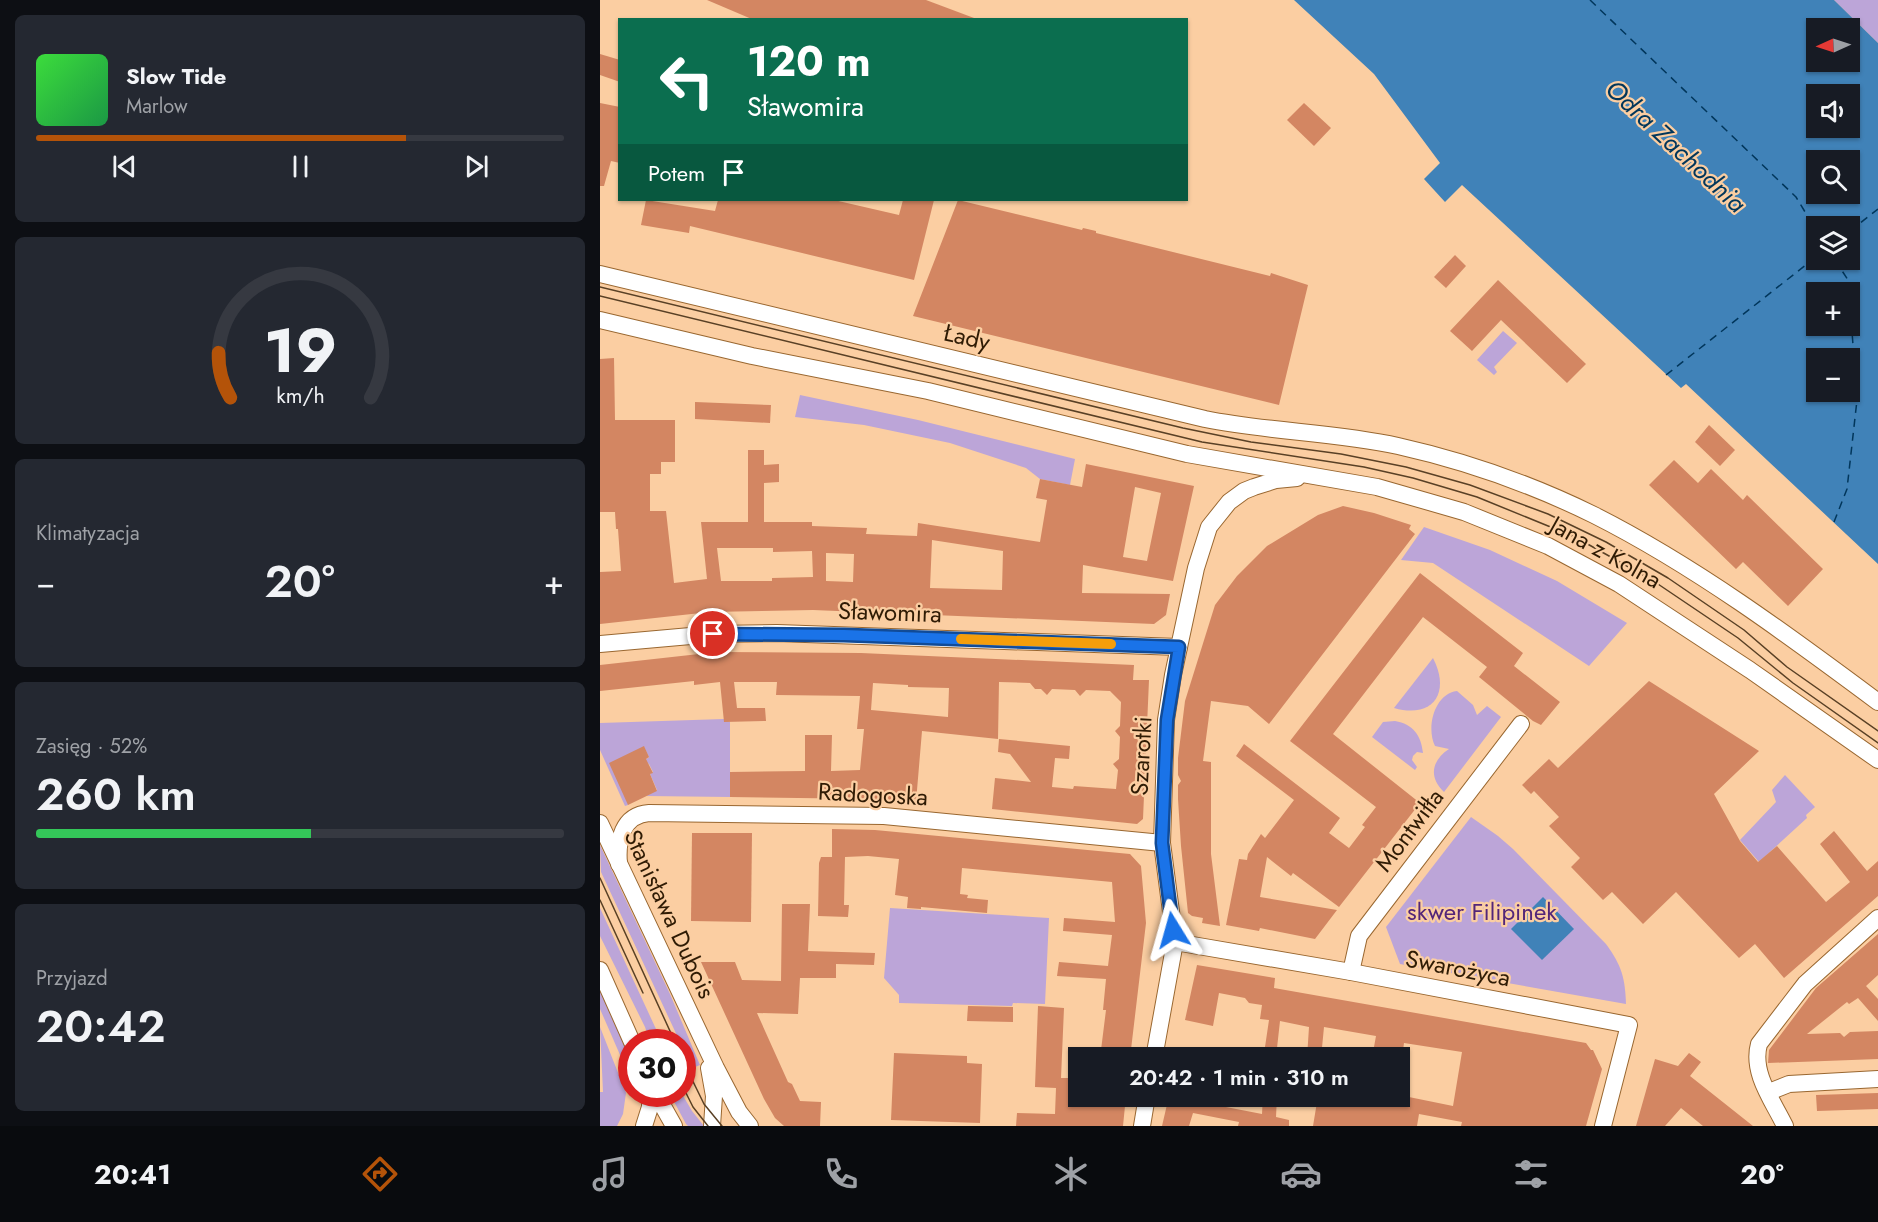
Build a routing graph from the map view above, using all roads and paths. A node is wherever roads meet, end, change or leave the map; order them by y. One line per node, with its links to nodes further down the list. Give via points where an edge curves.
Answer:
1 (600, 274): 5 (street, Łady, via 1205,419 1250,428)
2 (600, 320): 4 (street)
3 (600, 328): 4 (street)
4 (633, 328): 6 (street, Jana z Kolna, via 916,388 1187,453)
5 (1325, 434): 9 (street, Jana z Kolna, via 1398,446 1459,462 1594,515 1697,575)
6 (1332, 478): 8 (street, Szarotki, via 1269,482 1244,491 1224,506 1204,541); 11 (street, Jana z Kolna, via 1464,512 1570,556 1654,606)
7 (600, 644): 8 (street, Sławomira, via 777,633)
8 (1179, 647): 13 (street, Szarotki, via 1167,720)
9 (1878, 702)
10 (1521, 724): 18 (street, Montwiłła, via 1359,936)
11 (1878, 760)
12 (600, 823): 14 (street, Stanisława Dubois)
13 (1162, 843): 14 (street, Radogoska, via 884,816 666,813 641,814 630,820 619,840); 16 (street, Szarotki)
14 (619, 864): 19 (street, Stanisława Dubois)
15 (1878, 918): 23 (street, via 1805,984 1759,1044 1758,1071)
16 (1175, 942): 18 (street, Swarożyca); 21 (street, Szarotki)
17 (600, 970): 20 (street)
18 (1351, 972): 32 (street, Swarożyca, via 1629,1025)
19 (697, 1027): 29 (street, Stanisława Dubois, via 713,1087); 30 (street, Stanisława Dubois, via 736,1108)
20 (626, 1029)
21 (1156, 1047)
22 (1878, 1079): 23 (street, via 1789,1084)
23 (1768, 1092): 33 (street)
24 (649, 1107): 27 (street)
25 (664, 1107): 28 (street)
26 (1145, 1107): 31 (street)
27 (644, 1126)
28 (674, 1126)
29 (712, 1126)
30 (750, 1126)
31 (1142, 1126)
32 (1603, 1126)
33 (1785, 1126)

